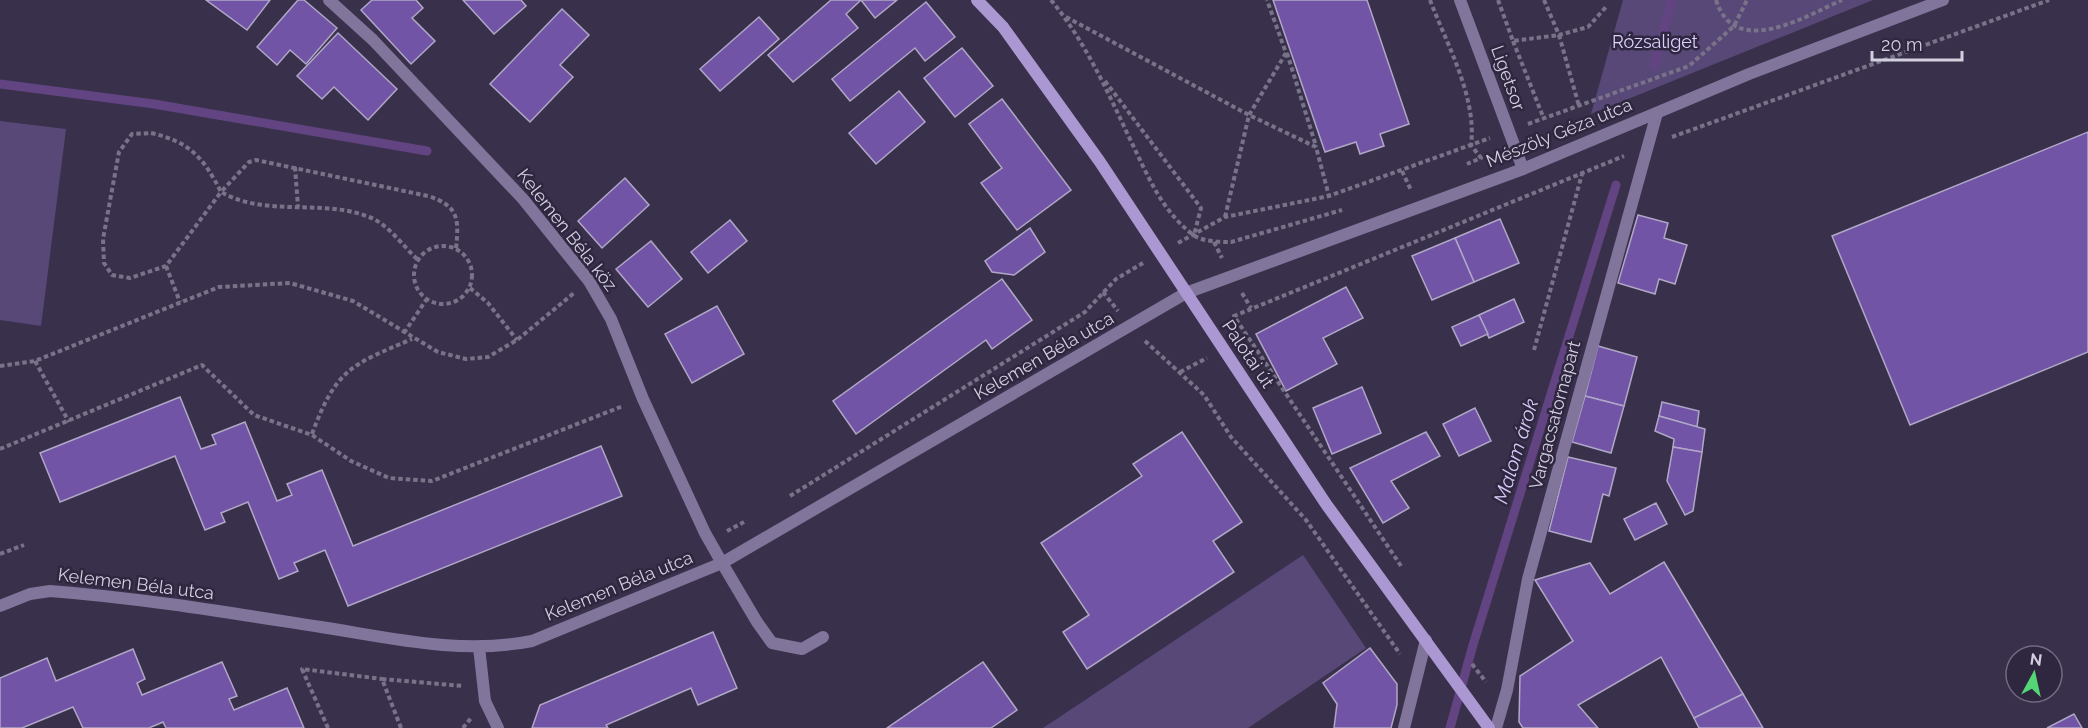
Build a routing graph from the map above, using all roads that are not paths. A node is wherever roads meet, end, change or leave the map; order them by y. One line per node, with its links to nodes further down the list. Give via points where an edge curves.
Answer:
1 (329, 0): 8 (street, Kelemen Béla köz, via 373,40 523,199 589,281 611,319 643,399)
2 (977, 0): 7 (main road, Palotai út, via 1010,36 1100,162)
3 (1460, 0): 6 (street, Ligetsor)
4 (1943, 0): 5 (street, Mészöly Géza utca)
5 (1657, 113): 6 (street, Mészöly Géza utca); 16 (street, Vargacsatornapart, via 1528,579)
6 (1523, 169): 7 (street, Mészöly Géza utca)
7 (1186, 293): 8 (street, Kelemen Béla utca); 11 (main road, Palotai út, via 1326,504)
8 (722, 563): 10 (street, Kelemen Béla köz, via 772,643 802,649); 12 (street, Kelemen Béla utca, via 532,641)
9 (0, 606): 12 (street, Kelemen Béla utca, via 50,591 218,611 428,645)
10 (823, 637)
11 (1425, 640): 14 (street); 15 (main road, Palotai út)
12 (479, 647): 13 (street, via 485,700)
13 (498, 728)
14 (1404, 728)
15 (1489, 728)
16 (1496, 728)

